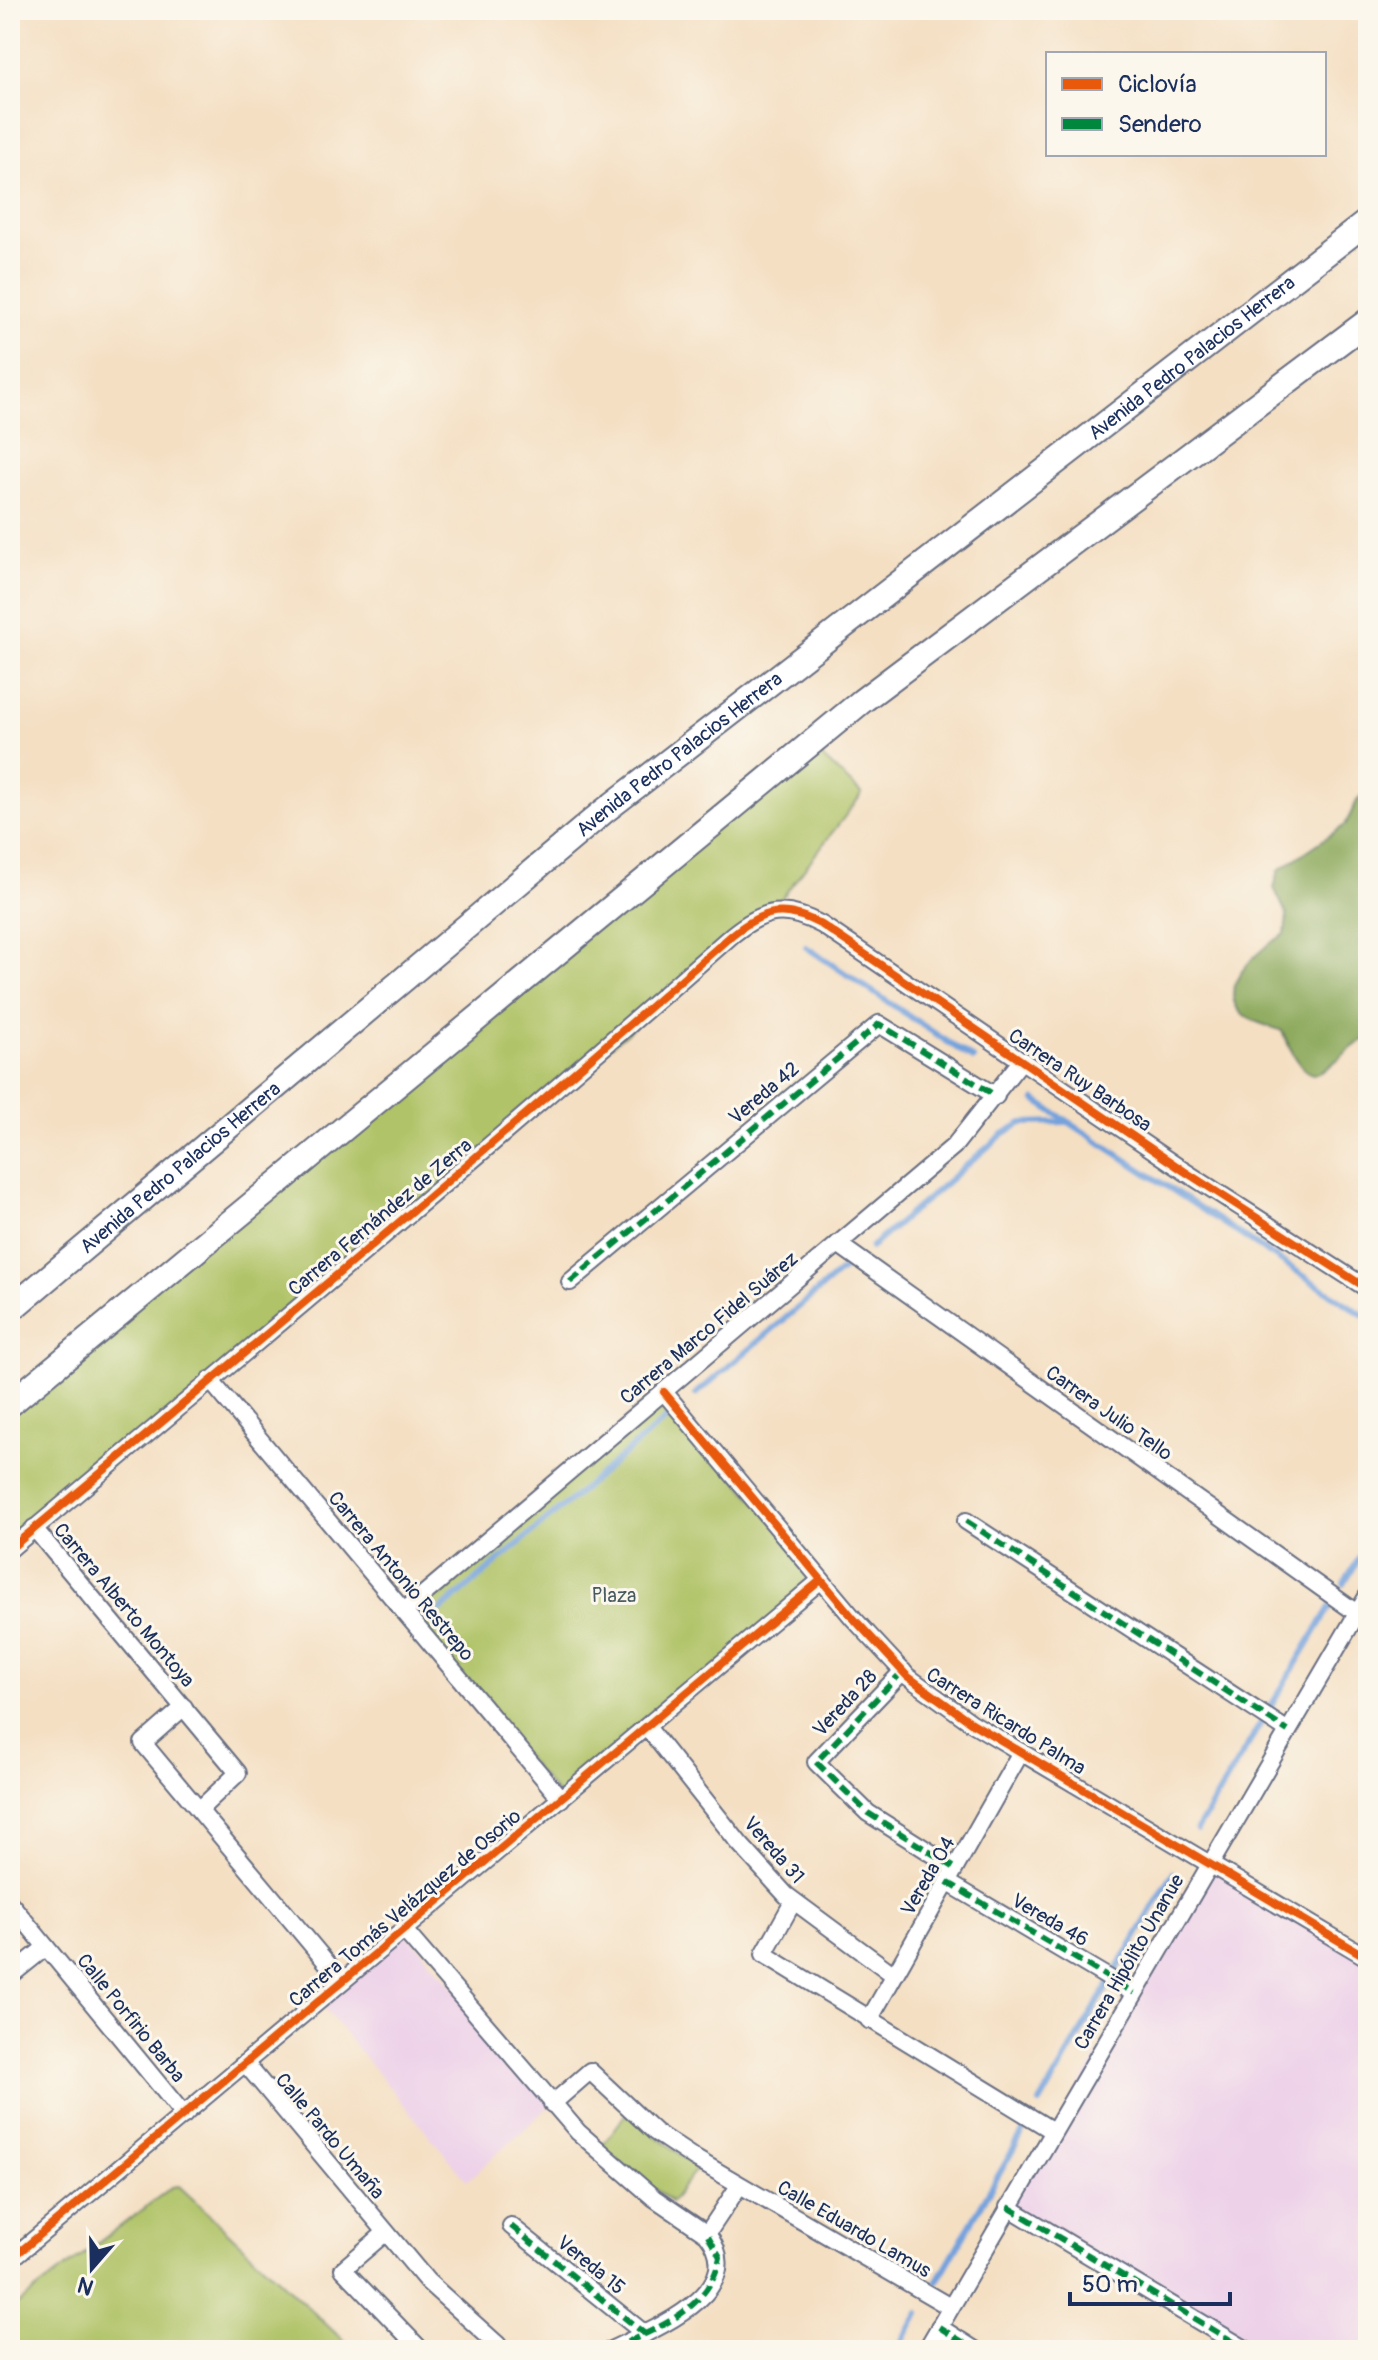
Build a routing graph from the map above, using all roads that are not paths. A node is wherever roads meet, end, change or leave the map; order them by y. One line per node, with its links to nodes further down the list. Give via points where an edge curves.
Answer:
1 (1368, 221): 9 (main road, Avenida Pedro Palacios Herrera, via 603,812)
2 (1368, 321): 12 (main road, via 851,709)
3 (770, 913): 4 (street, Carrera Ruy Barbosa, via 804,916 822,925); 10 (street, Carrera Fernández de Zerra, via 754,917 732,935 404,1220)
4 (1022, 1060): 5 (street, Carrera Marco Fidel Suárez); 8 (street, Carrera Ruy Barbosa)
5 (996, 1096): 6 (street, Carrera Marco Fidel Suárez, via 954,1146); 7 (street, Vereda 42, via 879,1024)
6 (838, 1244): 11 (street, Carrera Marco Fidel Suárez); 19 (street, Carrera Julio Tello)
7 (570, 1282)
8 (1368, 1289)
9 (10, 1310)
10 (210, 1380): 14 (street, Carrera Fernández de Zerra); 18 (street, Carrera Antonio Restrepo)
11 (664, 1392): 16 (street, Carrera Ricardo Palma); 18 (street, Carrera Marco Fidel Suárez)
12 (10, 1404)
13 (966, 1521): 23 (street)
14 (34, 1528): 15 (street, Carrera Fernández de Zerra); 21 (street, Carrera Alberto Montoya)
15 (10, 1549)
16 (821, 1580): 20 (street, Carrera Ricardo Palma); 22 (street, Carrera Tomás Velázquez de Osorio)
17 (1368, 1595): 19 (street, Carrera Hipólito Unanue)
18 (404, 1611): 26 (street, Carrera Antonio Restrepo)
19 (1362, 1618): 23 (street, Carrera Hipólito Unanue)
20 (903, 1671): 24 (street, Carrera Ricardo Palma, via 935,1698); 25 (street, Vereda 28)
21 (184, 1707): 27 (street, Carrera Alberto Montoya, via 238,1773); 27 (street, Carrera Alberto Montoya, via 143,1743)
22 (647, 1727): 26 (street, Carrera Tomás Velázquez de Osorio); 30 (street, Vereda 31)
23 (1288, 1731): 28 (street, Carrera Hipólito Unanue)
24 (1021, 1752): 28 (street, Carrera Ricardo Palma); 29 (street, Vereda 04)
25 (816, 1762): 29 (street, Vereda 46, via 868,1813)
26 (561, 1799): 32 (street, Carrera Tomás Velázquez de Osorio)
27 (199, 1810): 37 (street, Carrera Alberto Montoya)
28 (1210, 1864): 34 (street, Carrera Ricardo Palma); 38 (street, Carrera Hipólito Unanue)
29 (951, 1875): 35 (street, Vereda 04); 38 (street, Vereda 46)
30 (793, 1902): 35 (street, Vereda 31); 39 (street, via 764,1954)
31 (10, 1903): 33 (street, Calle Porfirio Barba)
32 (404, 1930): 37 (street, Carrera Tomás Velázquez de Osorio); 41 (street)
33 (46, 1947): 36 (street); 42 (street, Calle Porfirio Barba)
34 (1368, 1958)
35 (894, 1975): 39 (street, Vereda 04)
36 (10, 1976)
37 (342, 1981): 40 (street, Carrera Tomás Velázquez de Osorio)
38 (1134, 1993): 43 (street, Carrera Hipólito Unanue)
39 (869, 2020): 43 (street)
40 (245, 2063): 42 (street, Carrera Tomás Velázquez de Osorio); 47 (street, Calle Pardo Umaña)
41 (552, 2104): 44 (street, Calle Eduardo Lamus, via 590,2071 655,2132); 48 (street, via 627,2177)
42 (184, 2115): 49 (street, Carrera Tomás Velázquez de Osorio)
43 (1053, 2131): 45 (street, Carrera Hipólito Unanue)
44 (739, 2186): 48 (street); 50 (street, Calle Eduardo Lamus)
45 (1008, 2207): 50 (street, Carrera Hipólito Unanue); 58 (street)
46 (511, 2226): 52 (street, Vereda 15)
47 (385, 2233): 53 (street, via 343,2269); 54 (street, Calle Pardo Umaña, via 446,2300 498,2345)
48 (707, 2234): 52 (street, via 720,2257 707,2291 687,2310)
49 (10, 2260)
50 (950, 2307): 51 (street, Carrera Hipólito Unanue)
51 (939, 2327): 56 (street, Carrera Hipólito Unanue); 57 (street)
52 (645, 2334): 55 (street)
53 (421, 2350)
54 (494, 2350)
55 (611, 2350)
56 (926, 2350)
57 (975, 2350)
58 (1247, 2350)

